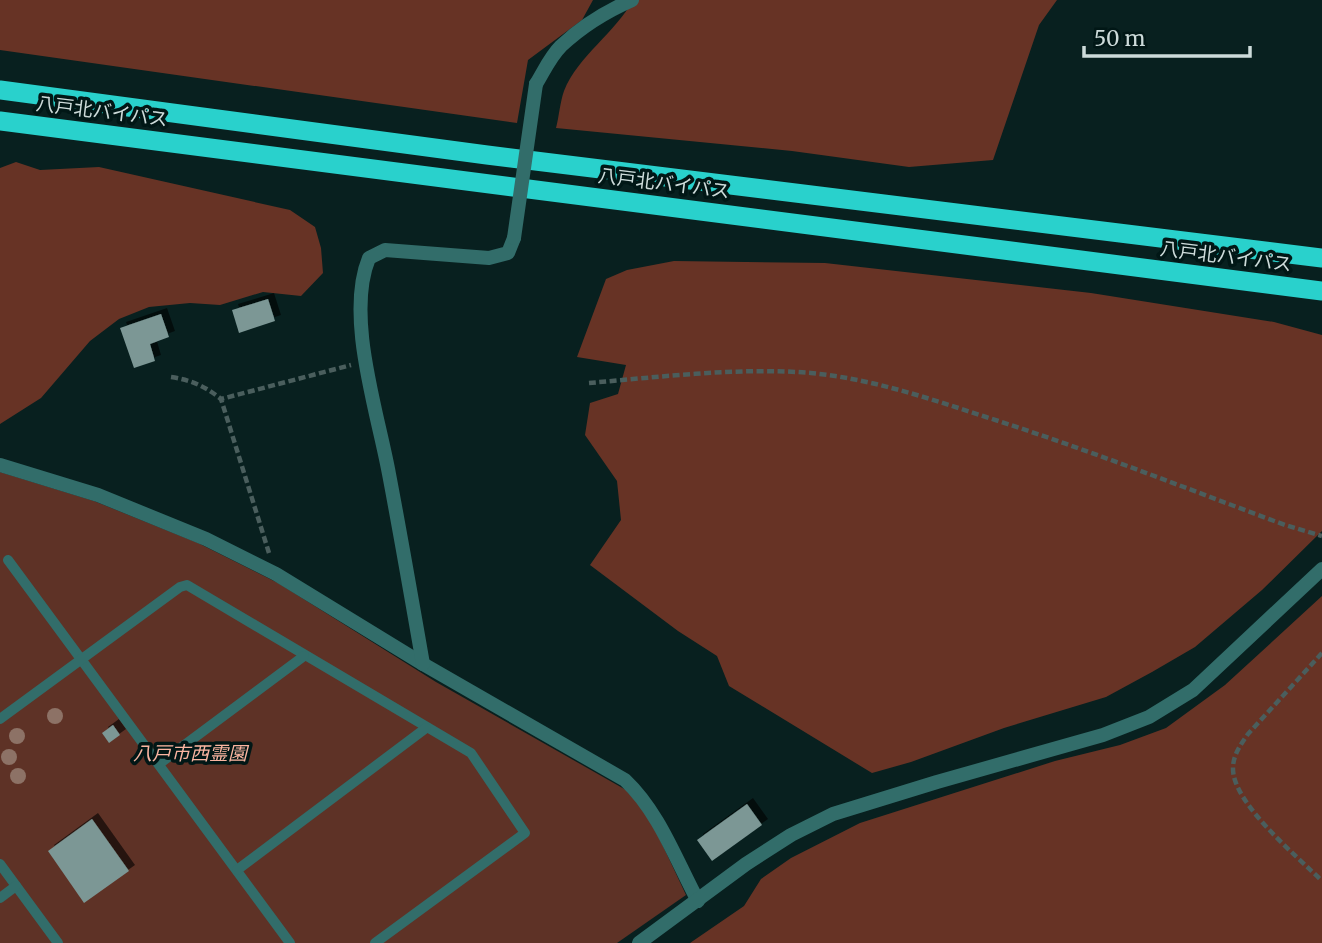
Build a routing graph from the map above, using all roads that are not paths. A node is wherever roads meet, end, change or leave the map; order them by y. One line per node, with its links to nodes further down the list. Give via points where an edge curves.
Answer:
1 (606, 0): 3 (street)
2 (632, 0): 3 (street)
3 (586, 28): 13 (street, bridge, via 561,46 536,84 508,253 489,258 385,250 369,258 361,276 365,361)
4 (0, 90): 6 (highway, 八戸北バイパス)
5 (0, 121): 7 (highway, 八戸北バイパス)
6 (1322, 258)
7 (1322, 291)
8 (0, 465): 13 (street, via 98,495 206,539 276,575)
9 (8, 560): 12 (lane)
10 (1322, 569): 21 (street, via 1194,690 1149,717 1103,735 833,814 746,864)
11 (304, 656): 12 (lane, via 187,585); 15 (lane); 16 (lane)
12 (82, 659): 14 (lane); 16 (lane)
13 (423, 664): 21 (street, via 625,780 641,795)
14 (0, 719)
15 (426, 728): 18 (lane); 24 (lane, via 471,753 525,833)
16 (159, 764): 18 (lane)
17 (0, 864): 19 (lane)
18 (237, 870): 23 (lane)
19 (16, 886): 20 (lane); 22 (lane)
20 (0, 898)
21 (698, 901): 25 (street)
22 (58, 943)
23 (290, 943)
24 (375, 943)
25 (639, 943)

